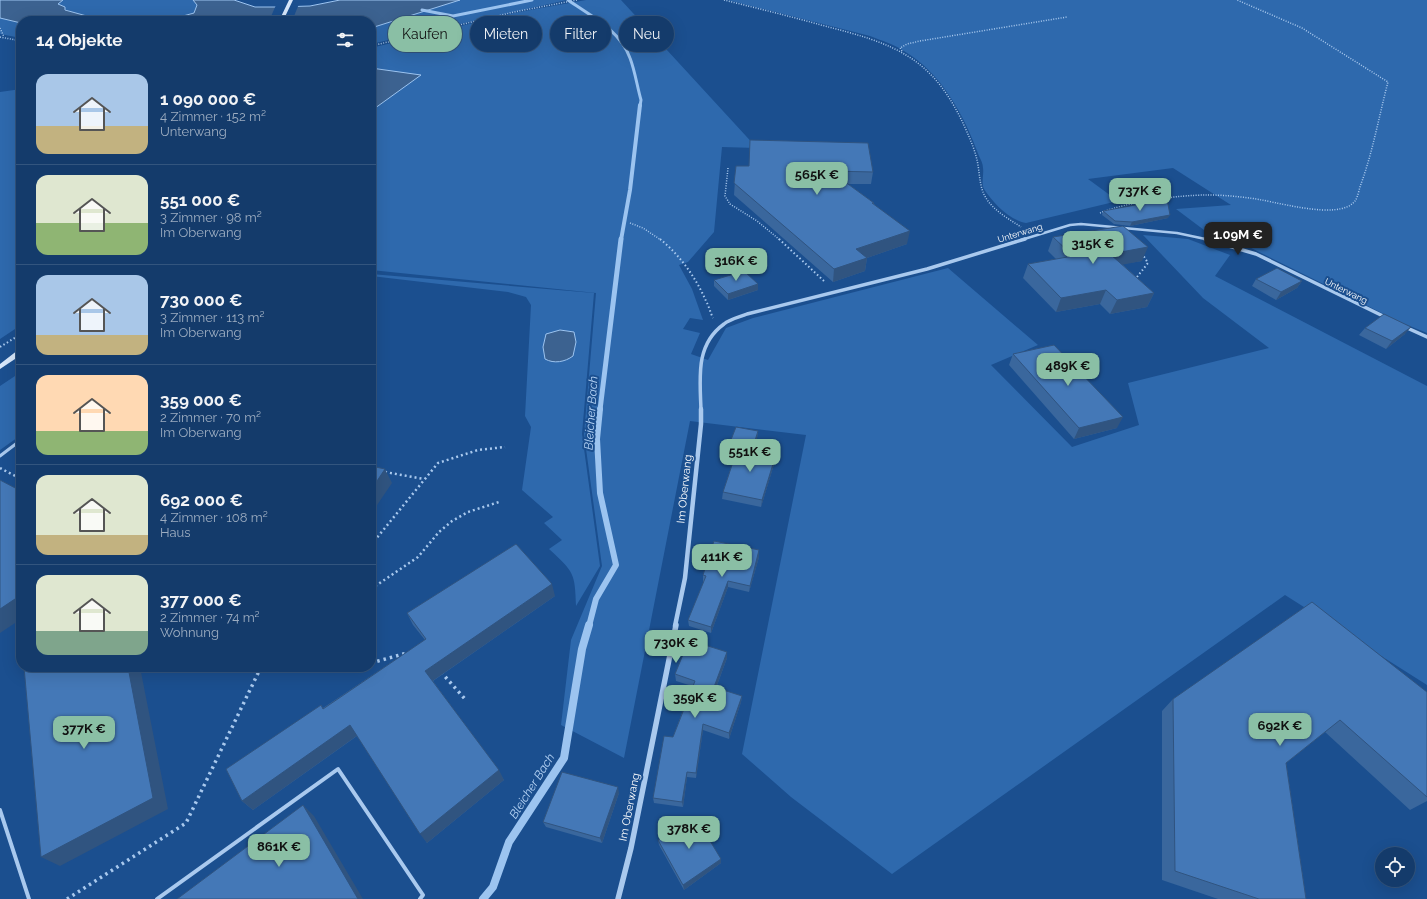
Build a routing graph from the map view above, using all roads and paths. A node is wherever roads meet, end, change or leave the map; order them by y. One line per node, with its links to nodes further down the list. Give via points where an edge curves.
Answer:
1 (291, 0): 5 (street)
2 (576, 0): 11 (path)
3 (724, 0): 12 (path, via 869,37)
4 (1237, 0): 14 (path, via 1302,28 1388,82 1355,201 1347,208 1327,210 1250,198 1206,195 1146,201 1112,208)
5 (283, 16)
6 (1067, 17): 12 (path, via 920,41 904,45 900,48)
7 (0, 28): 9 (path)
8 (0, 37): 9 (path)
9 (4, 37): 10 (path)
10 (16, 40)
11 (376, 45)
12 (902, 51): 16 (path, via 923,67 960,118 980,167 980,183 986,199 1005,216)
13 (728, 168): 19 (path, via 725,196 730,204 757,221 795,252)
14 (1098, 214)
15 (630, 223): 23 (path, via 656,235 678,254 706,300 712,316)
16 (1035, 236): 19 (street, Unterwang, via 926,269); 20 (street, Unterwang, via 1081,224 1177,233 1220,242 1256,254)
17 (1140, 251): 18 (path, via 1148,263)
18 (1137, 277)
19 (834, 292): 21 (street, Unterwang, via 747,314)
20 (1388, 319)
21 (725, 323): 23 (street, Im Oberwang)
22 (1401, 325): 24 (street)
23 (721, 326): 47 (street, Im Oberwang, via 713,334 700,361 701,424 685,578 631,848)
24 (1427, 336)
25 (16, 356): 26 (street)
26 (0, 367)
27 (16, 444): 29 (lane)
28 (505, 446): 33 (path, via 478,450 438,463)
29 (0, 456)
30 (0, 468): 32 (path)
31 (378, 471): 33 (path)
32 (16, 476)
33 (424, 479): 35 (path)
34 (499, 502): 36 (path, via 468,512 452,521 418,557)
35 (376, 539)
36 (376, 586)
37 (408, 653): 38 (path)
38 (376, 662)
39 (437, 667): 41 (path)
40 (259, 672): 44 (path, via 186,823)
41 (465, 698)
42 (0, 810): 43 (lane)
43 (29, 899)
44 (68, 899)
45 (157, 899): 46 (lane, via 338,769 423,895)
46 (420, 899)
47 (618, 899)

